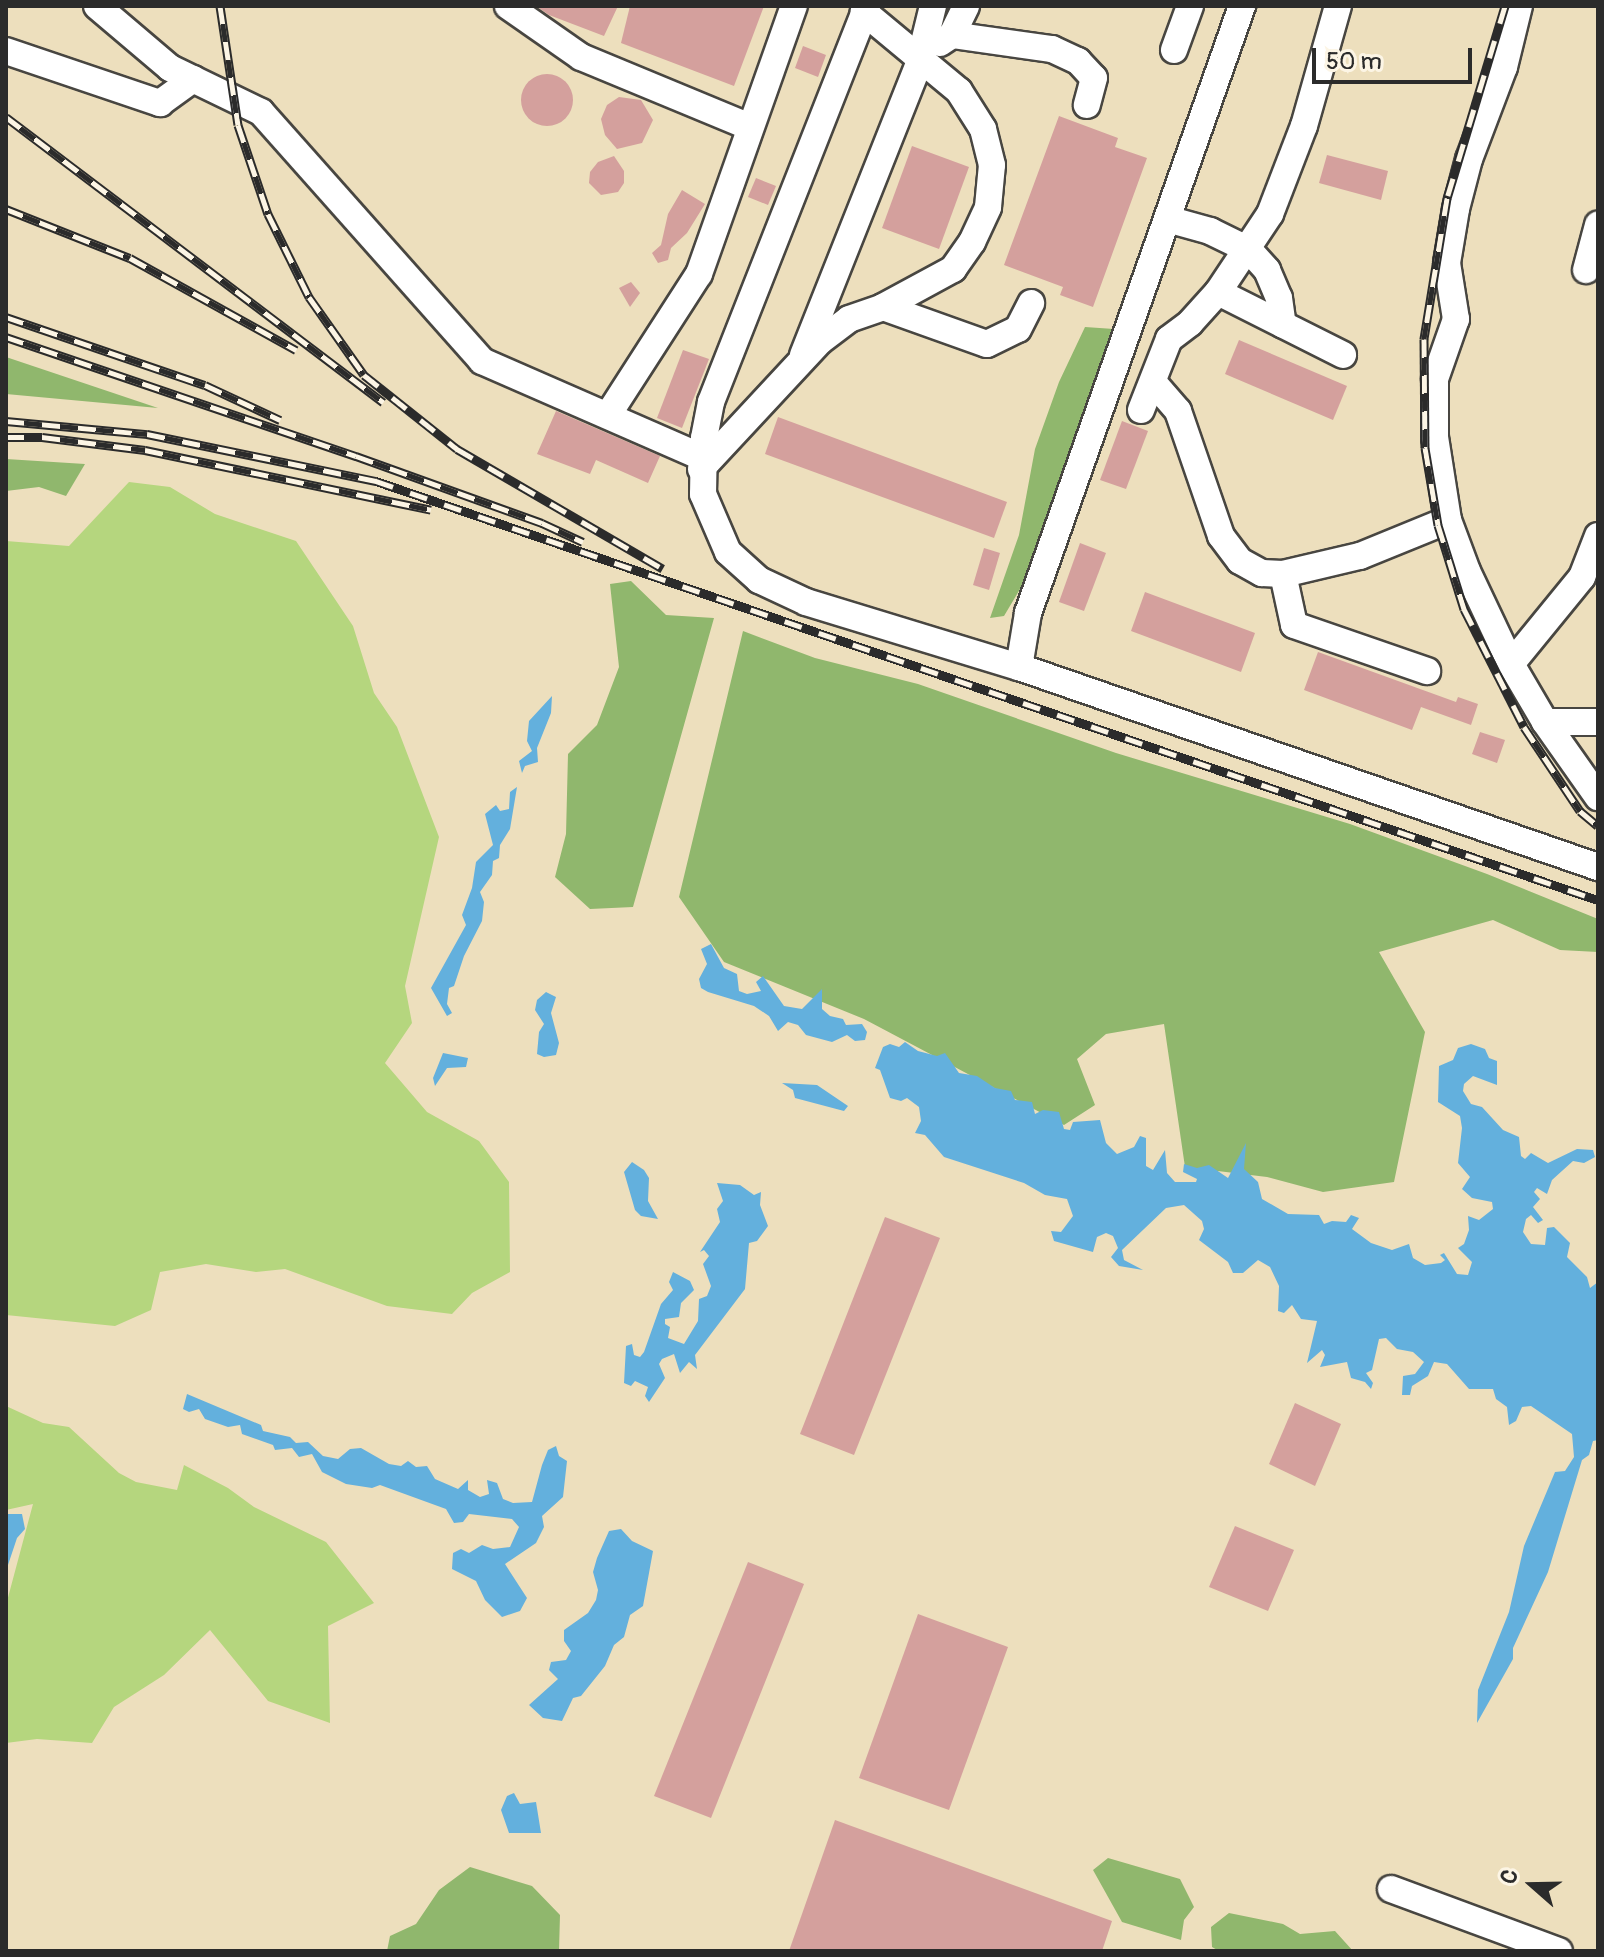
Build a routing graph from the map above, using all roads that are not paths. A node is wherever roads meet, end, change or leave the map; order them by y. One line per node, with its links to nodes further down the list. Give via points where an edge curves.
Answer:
1 (97, 6): 15 (street, via 170,68)
2 (508, 6): 17 (street, via 581,57)
3 (794, 6): 17 (street)
4 (933, 6): 14 (street)
5 (966, 6): 11 (street)
6 (1190, 6): 12 (street)
7 (1242, 6): 18 (street)
8 (1338, 6): 20 (street, via 1304,126 1270,214)
9 (1519, 6): 32 (street, via 1504,67 1469,159 1447,263 1456,319 1435,379 1435,437)
10 (866, 9): 14 (street); 31 (street, via 711,402)
11 (952, 35): 14 (street); 16 (street, via 1052,49 1078,61 1094,78)
12 (1174, 50)
13 (6, 51): 15 (street, via 160,103)
14 (921, 56): 24 (street, via 959,91 983,129 992,165 988,207 953,269); 27 (street)
15 (193, 79): 30 (street, via 261,112 482,361)
16 (1087, 105)
17 (750, 127): 30 (street, via 699,274)
18 (1167, 219): 20 (street); 36 (street, via 1028,613)
19 (1598, 225): 21 (street)
20 (1249, 250): 22 (street); 25 (street, via 1267,270)
21 (1586, 270)
22 (1218, 292): 25 (street); 28 (street, via 1169,339)
23 (1031, 303): 24 (street, via 1018,329 987,344)
24 (883, 307): 27 (street, via 849,319)
25 (1283, 325): 26 (street)
26 (1343, 355)
27 (801, 362): 31 (street)
28 (1153, 382): 29 (street); 34 (street, via 1178,411 1221,536 1240,561 1262,573)
29 (1141, 410)
30 (608, 415): 31 (street)
31 (702, 463): 36 (street, via 703,494 728,552 759,580 806,602)
32 (1448, 520): 34 (street, via 1360,556); 35 (street)
33 (1598, 536): 35 (street, via 1582,577)
34 (1283, 574): 37 (street, via 1294,625)
35 (1511, 664): 38 (street)
36 (1019, 667): 41 (street)
37 (1427, 671)
38 (1545, 722): 39 (street); 40 (street)
39 (1598, 722)
40 (1598, 797)
41 (1598, 867)
42 (1391, 1889): 43 (street)
43 (1559, 1951)

